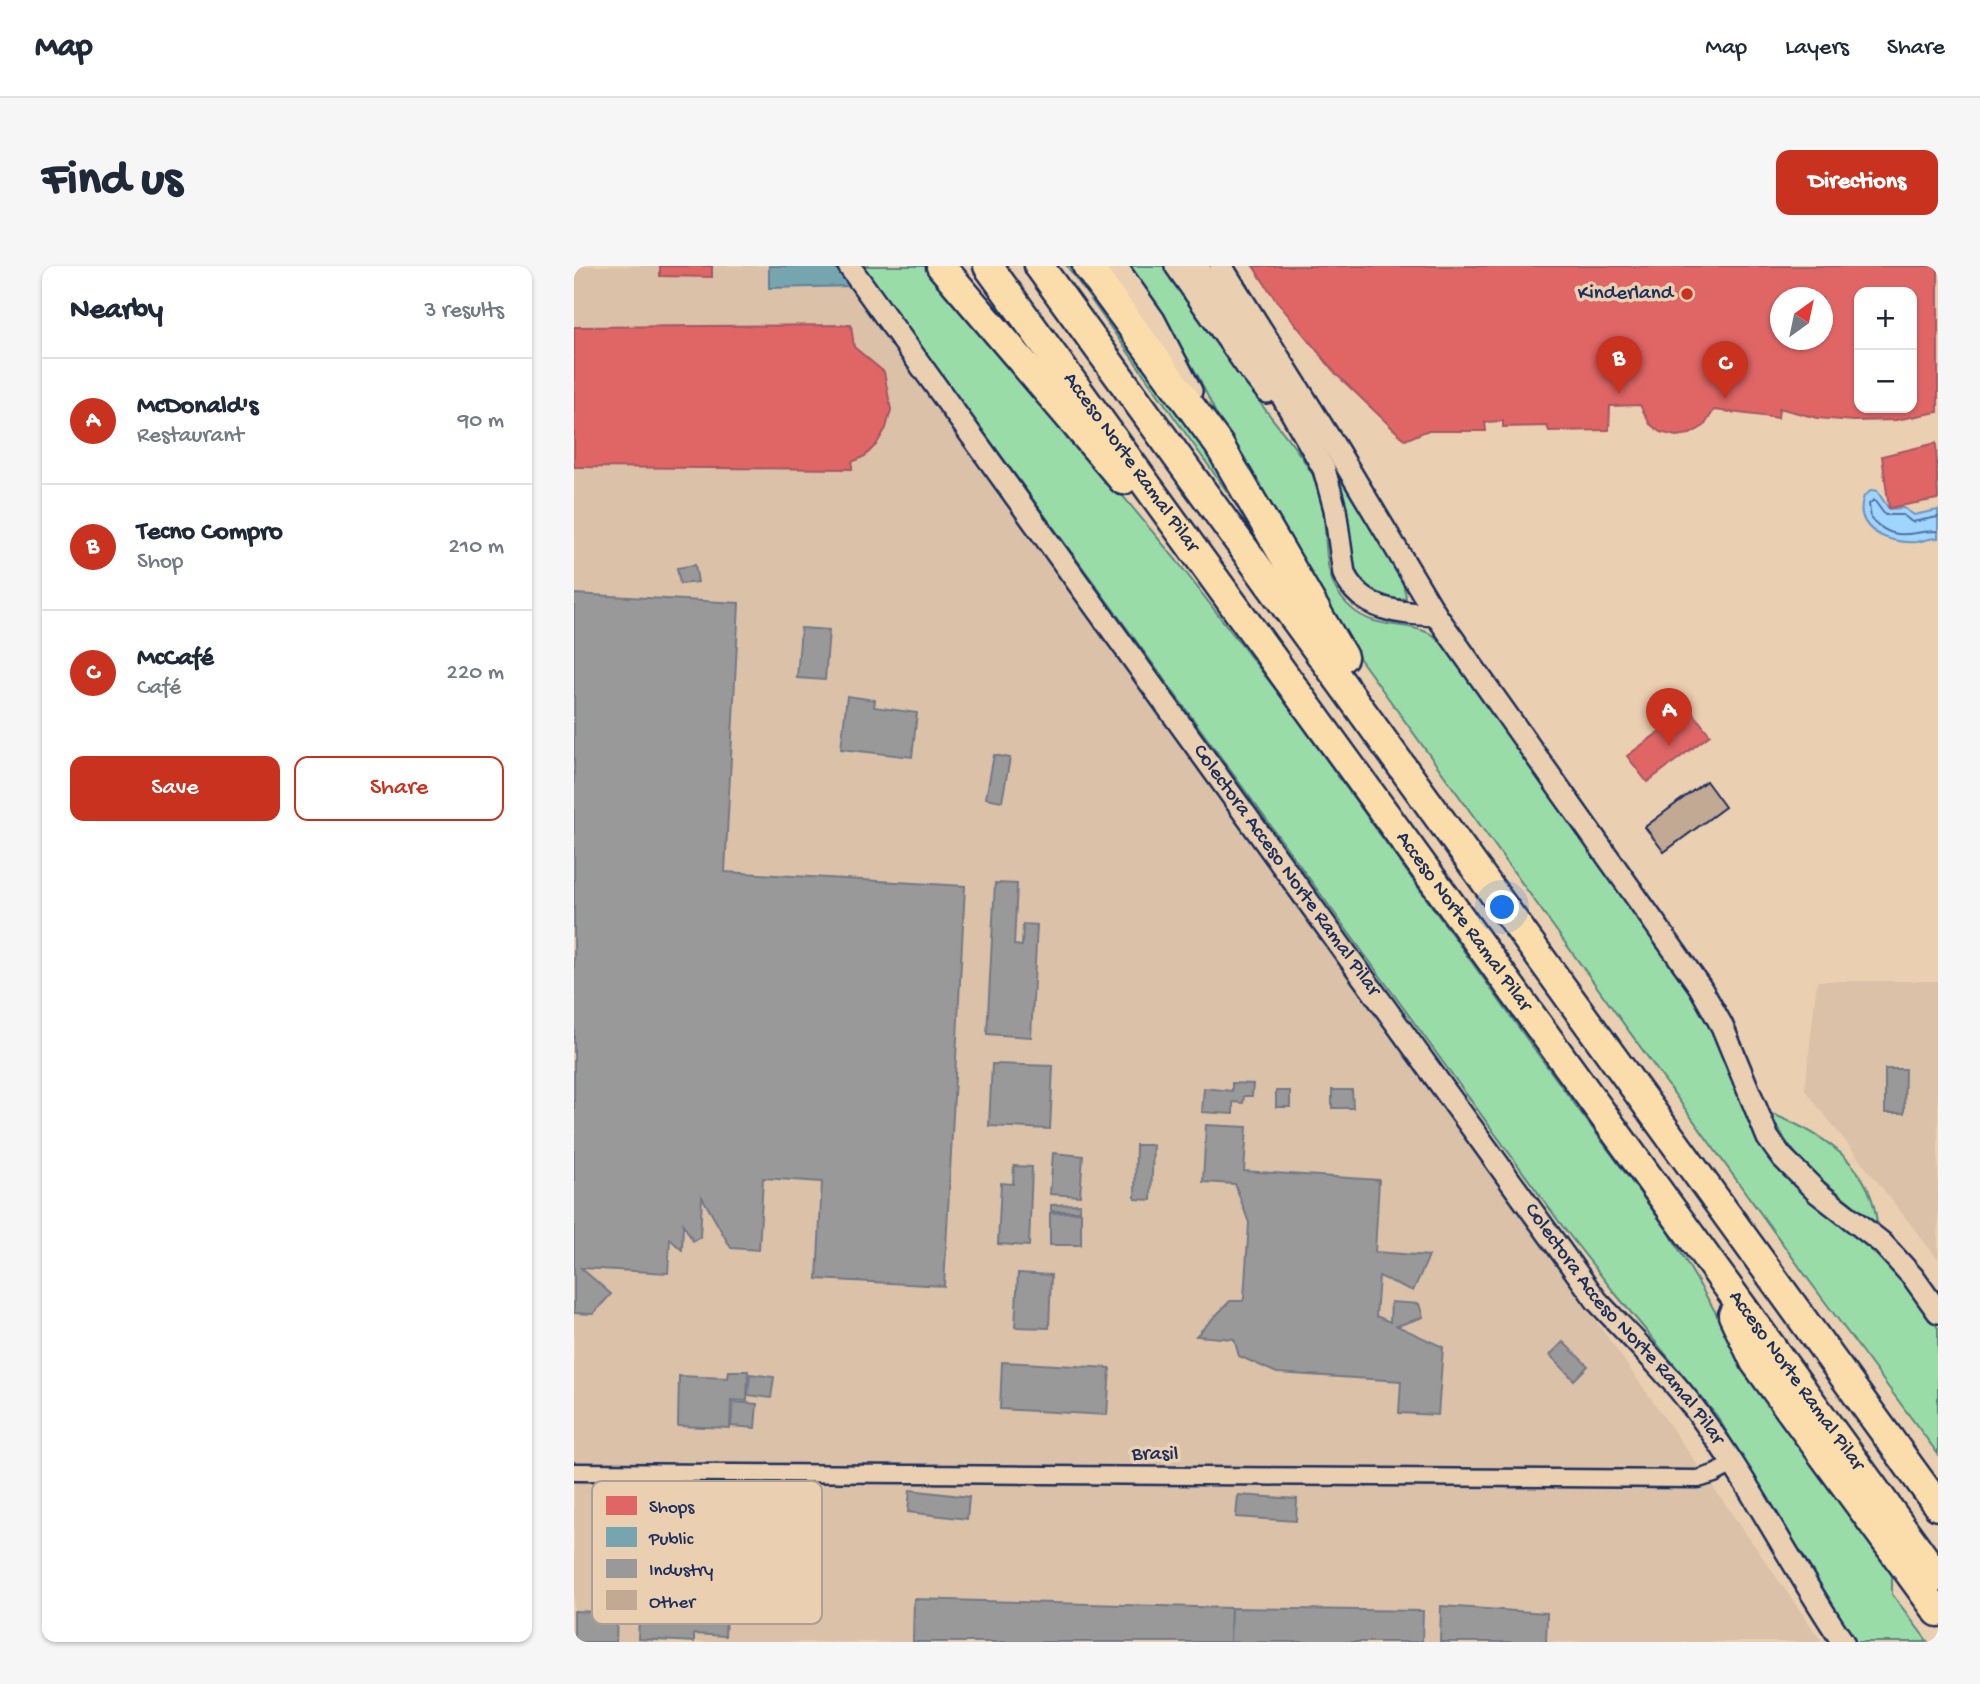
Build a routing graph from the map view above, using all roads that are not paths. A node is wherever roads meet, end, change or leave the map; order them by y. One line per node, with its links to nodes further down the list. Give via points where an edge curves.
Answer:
1 (849, 266): 18 (street, Colectora Acceso Norte Ramal Pilar, via 1597,1301 1680,1391)
2 (942, 266): 12 (highway, via 1145,507)
3 (988, 266): 12 (highway, Acceso Norte Ramal Pilar)
4 (1039, 266): 14 (highway, Acceso Norte Ramal Pilar)
5 (1087, 266): 11 (highway)
6 (1116, 266): 11 (street, via 1154,320)
7 (1176, 266): 10 (street, via 1247,368)
8 (1197, 266): 10 (street, via 1266,368)
9 (1221, 266): 13 (street)
10 (1306, 438): 13 (street, via 1333,498 1348,583 1364,599 1387,610)
11 (1220, 445): 14 (highway)
12 (1233, 603): 15 (highway, Acceso Norte Ramal Pilar)
13 (1436, 615): 16 (street, via 1700,987 1722,1026 1768,1138 1818,1193 1882,1243)
14 (1422, 793): 17 (highway, Acceso Norte Ramal Pilar)
15 (1705, 1256): 22 (highway, Acceso Norte Ramal Pilar); 23 (highway, via 1755,1362)
16 (1938, 1312)
17 (1866, 1407): 20 (highway); 21 (highway, Acceso Norte Ramal Pilar)
18 (1733, 1464): 19 (street, Brasil, via 1698,1479); 24 (street, Colectora Acceso Norte Ramal Pilar)
19 (574, 1472)
20 (1938, 1487)
21 (1938, 1506)
22 (1938, 1577)
23 (1938, 1612)
24 (1843, 1642)

